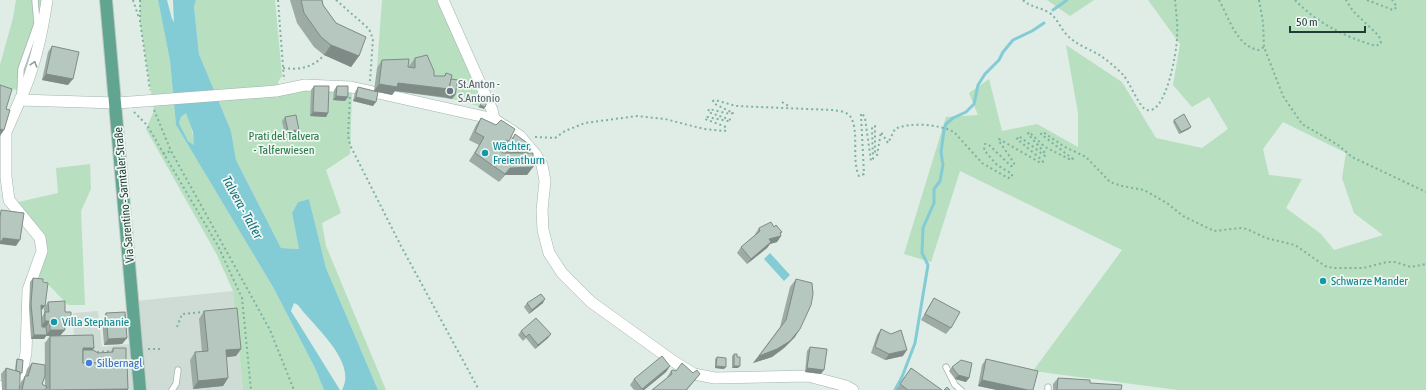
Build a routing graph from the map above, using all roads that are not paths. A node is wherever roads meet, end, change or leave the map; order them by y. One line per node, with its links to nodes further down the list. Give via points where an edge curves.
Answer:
1 (35, 0): 5 (lane, via 37,24 21,69)
2 (47, 0): 5 (street, one-way to 2, via 41,41)
3 (106, 0): 6 (main road, Via Sarentino - Sarntaler Straße)
4 (443, 0): 7 (street)
5 (20, 100): 6 (street); 12 (street, via 6,132 9,200 40,238 42,251 28,290 26,353)
6 (116, 104): 7 (street, bridge, via 280,90 305,85 351,87); 13 (main road, Via Sarentino - Sarntaler Straße)
7 (494, 119): 15 (street, via 520,136 542,165 545,181 543,230 549,253 562,273 591,302 694,374 715,378 808,376)
8 (946, 367): 16 (lane, via 955,385)
9 (178, 370): 14 (lane, via 176,384)
10 (0, 386): 11 (street)
11 (0, 390)
12 (18, 390)
13 (140, 390)
14 (172, 390)
15 (853, 390)
16 (961, 390)

